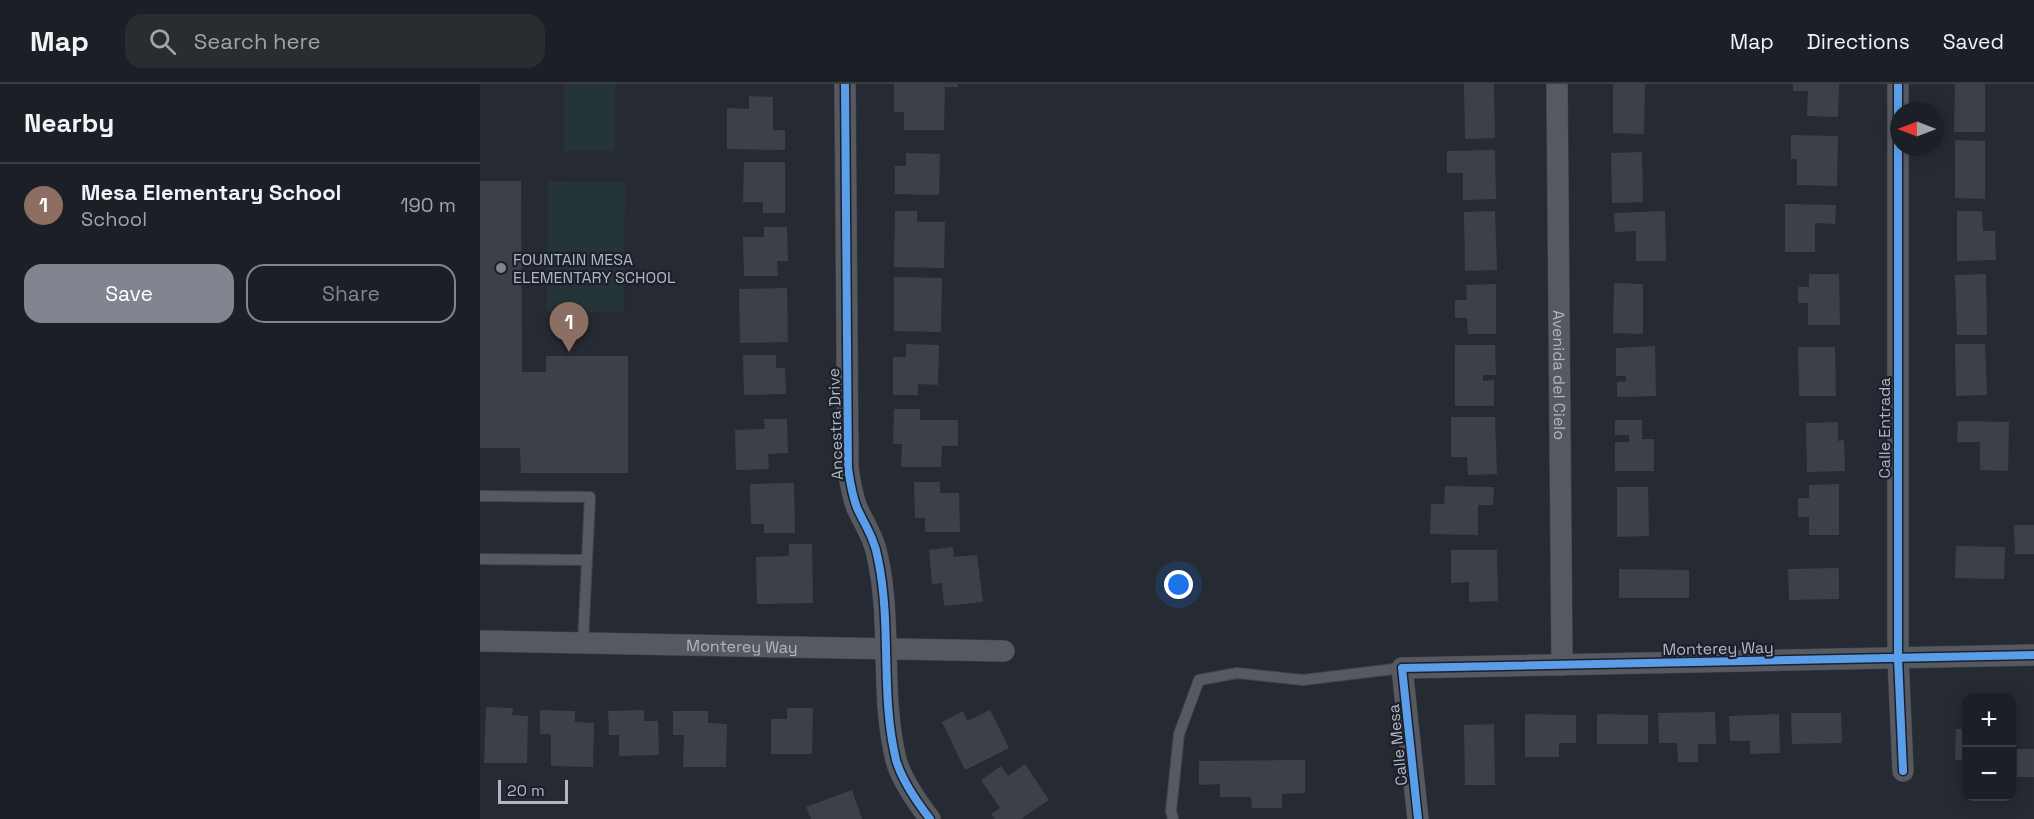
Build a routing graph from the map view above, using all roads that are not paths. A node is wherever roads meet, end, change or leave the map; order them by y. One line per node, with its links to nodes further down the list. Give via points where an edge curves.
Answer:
1 (845, 84): 9 (street, Ancestra Drive, via 848,468 850,487 878,557)
2 (1557, 84): 13 (street, Avenida del Cielo)
3 (1898, 84): 12 (street, Calle Entrada)
4 (480, 496): 6 (lane, via 590,497)
5 (480, 559): 6 (lane)
6 (587, 560): 8 (lane)
7 (480, 641): 8 (street, Monterey Way)
8 (583, 643): 9 (street, Monterey Way)
9 (887, 650): 10 (street, Monterey Way); 16 (street, Ancestra Drive, via 896,761)
10 (1004, 651)
11 (2034, 655): 12 (street, Monterey Way)
12 (1898, 658): 13 (street, Monterey Way); 15 (street, Calle Entrada)
13 (1562, 665): 14 (street, Monterey Way)
14 (1402, 668): 17 (lane, via 1303,681 1237,673 1199,681 1179,734); 18 (street, Calle Mesa)
15 (1903, 771)
16 (930, 819)
17 (1173, 819)
18 (1418, 819)

